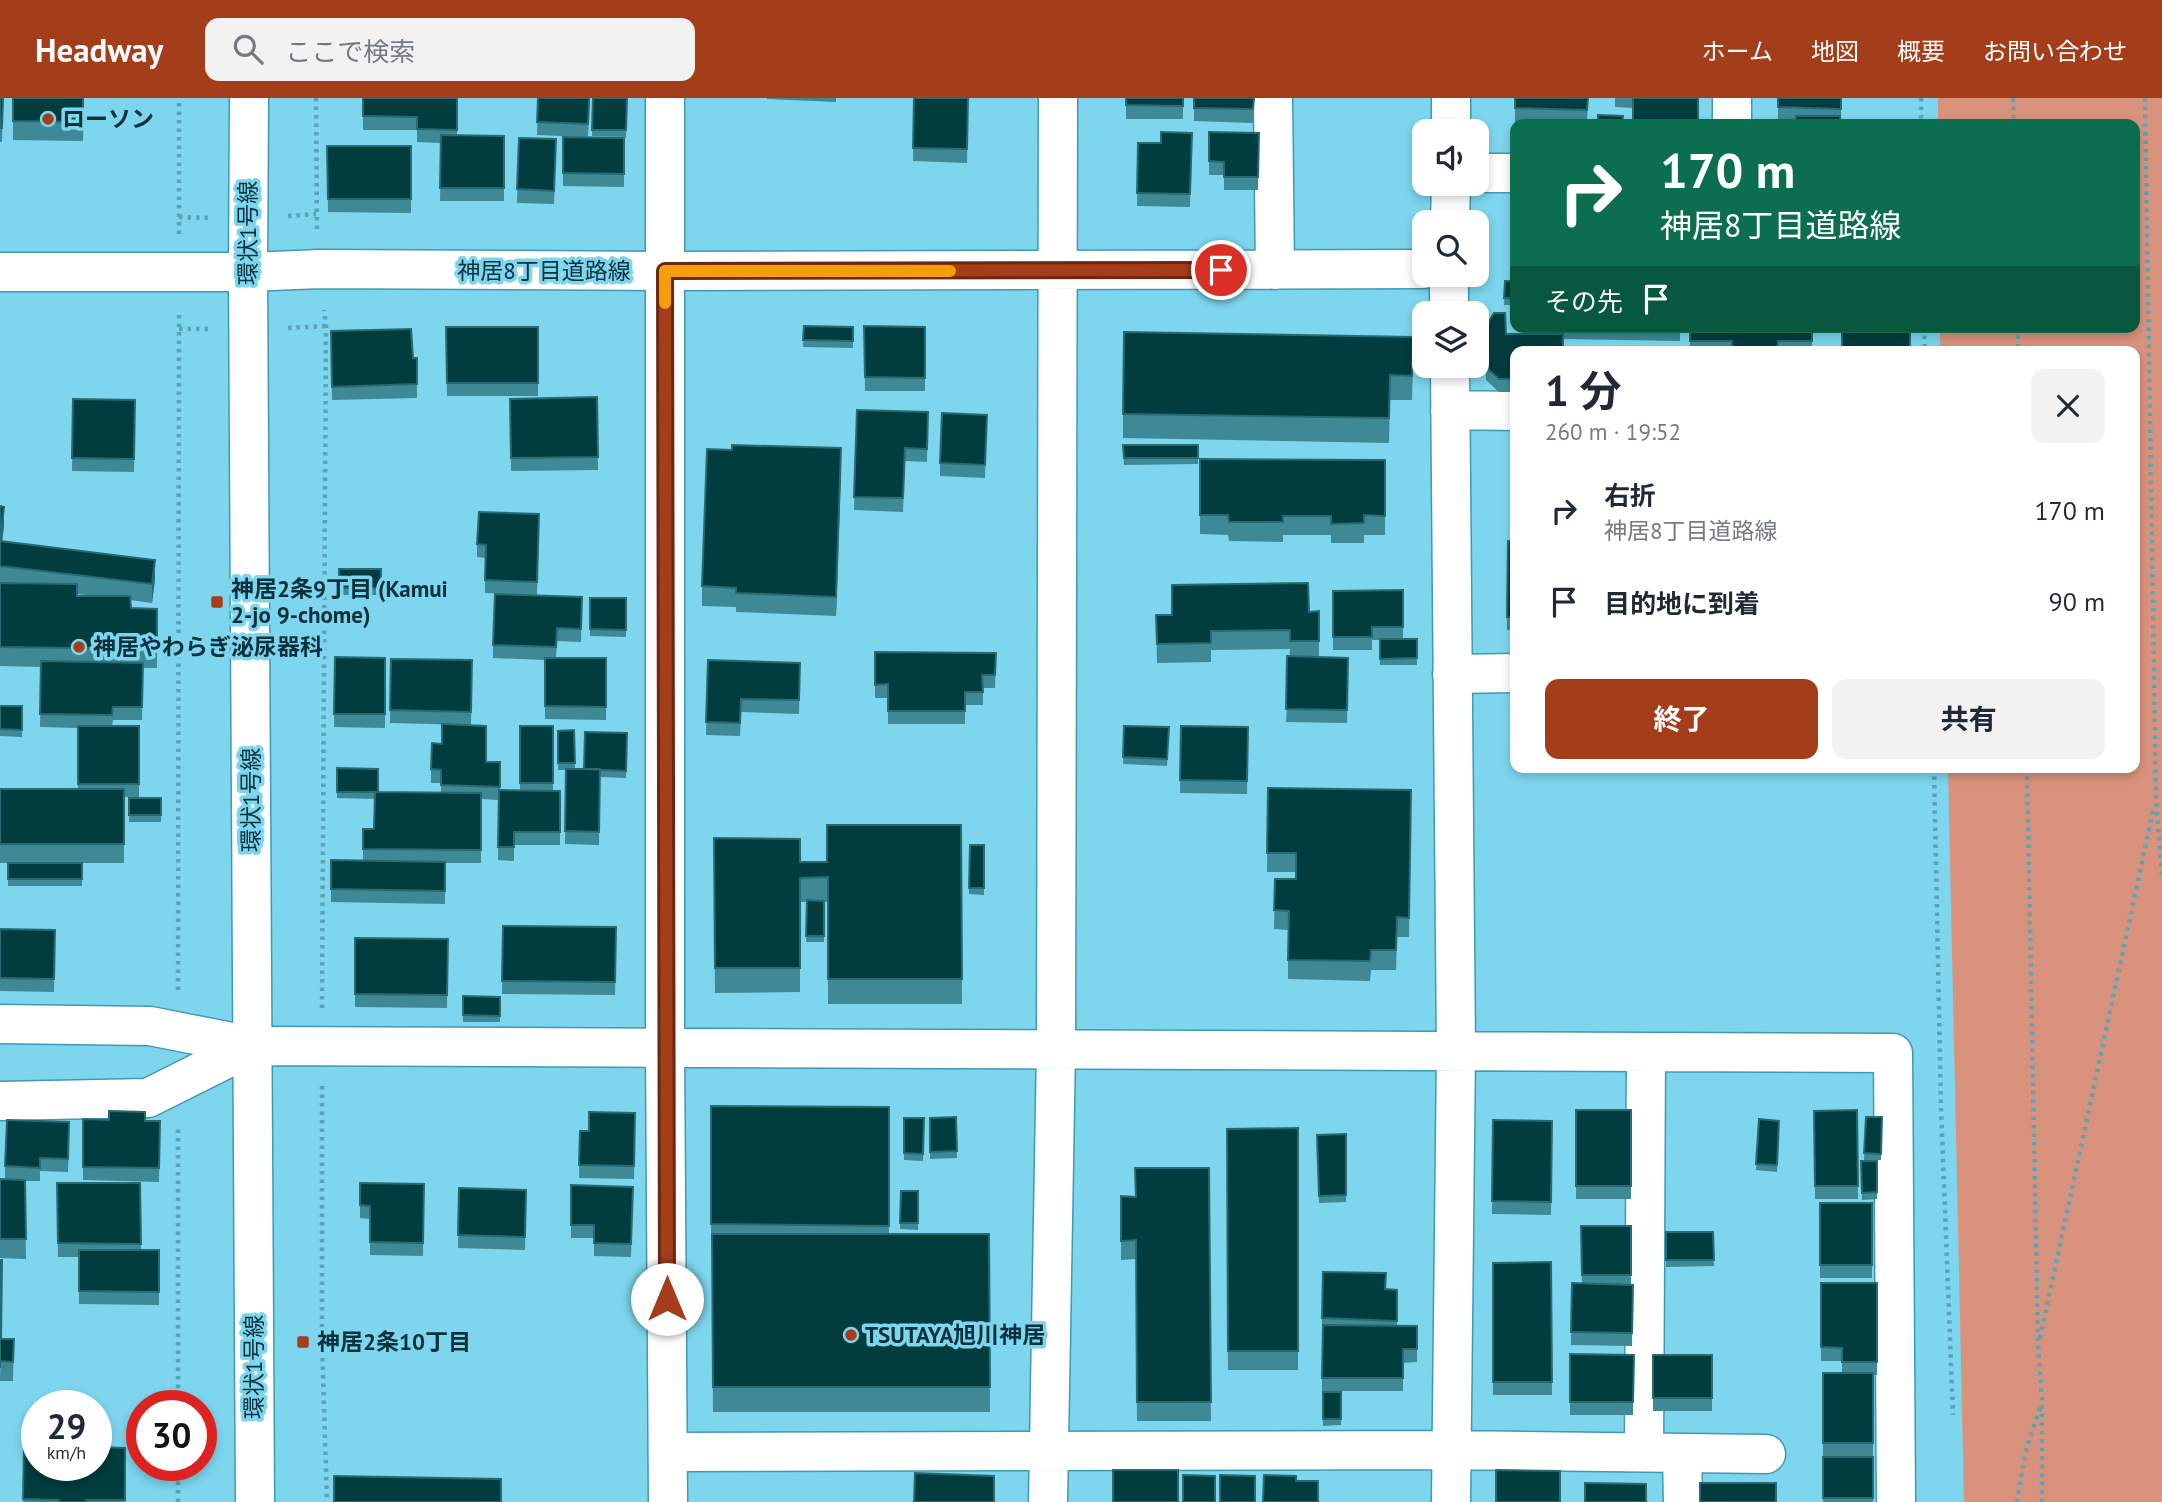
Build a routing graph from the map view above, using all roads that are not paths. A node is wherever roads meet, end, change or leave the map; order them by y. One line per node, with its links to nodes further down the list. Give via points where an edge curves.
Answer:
1 (249, 98): 16 (street, 環状1号線)
2 (665, 98): 14 (street)
3 (1058, 98): 12 (street)
4 (1273, 98): 13 (street)
5 (1451, 98): 7 (street)
6 (1732, 98): 8 (street)
7 (1451, 119)
8 (1732, 119)
9 (1489, 173): 10 (street)
10 (1510, 173)
11 (1412, 269): 13 (street, 神居8丁目道路線)
12 (1058, 270): 13 (street, 神居8丁目道路線); 14 (street, 神居8丁目道路線); 25 (street)
13 (1275, 270)
14 (665, 271): 16 (street, 神居8丁目道路線); 24 (street)
15 (0, 272): 16 (street, 神居8丁目道路線)
16 (248, 272): 23 (street, 環状1号線)
17 (1450, 378): 18 (street)
18 (1450, 410): 19 (street); 21 (street)
19 (1510, 411)
20 (1510, 673): 21 (street)
21 (1452, 674): 26 (street)
22 (0, 1024): 23 (street, via 150,1026)
23 (252, 1046): 24 (street); 28 (street, via 148,1098); 35 (street, 環状1号線)
24 (665, 1048): 25 (street); 31 (street)
25 (1056, 1049): 26 (street); 30 (street)
26 (1456, 1051): 27 (street); 29 (street)
27 (1646, 1052): 32 (street); 40 (street, via 1893,1053)
28 (0, 1101)
29 (1451, 1450): 30 (street); 32 (street); 38 (street)
30 (1049, 1451): 31 (street); 37 (street)
31 (668, 1452): 36 (street)
32 (1644, 1452): 33 (street)
33 (1682, 1453): 34 (street); 39 (street)
34 (1766, 1454)
35 (255, 1502)
36 (668, 1502)
37 (1048, 1502)
38 (1451, 1502)
39 (1683, 1502)
40 (1896, 1502)

